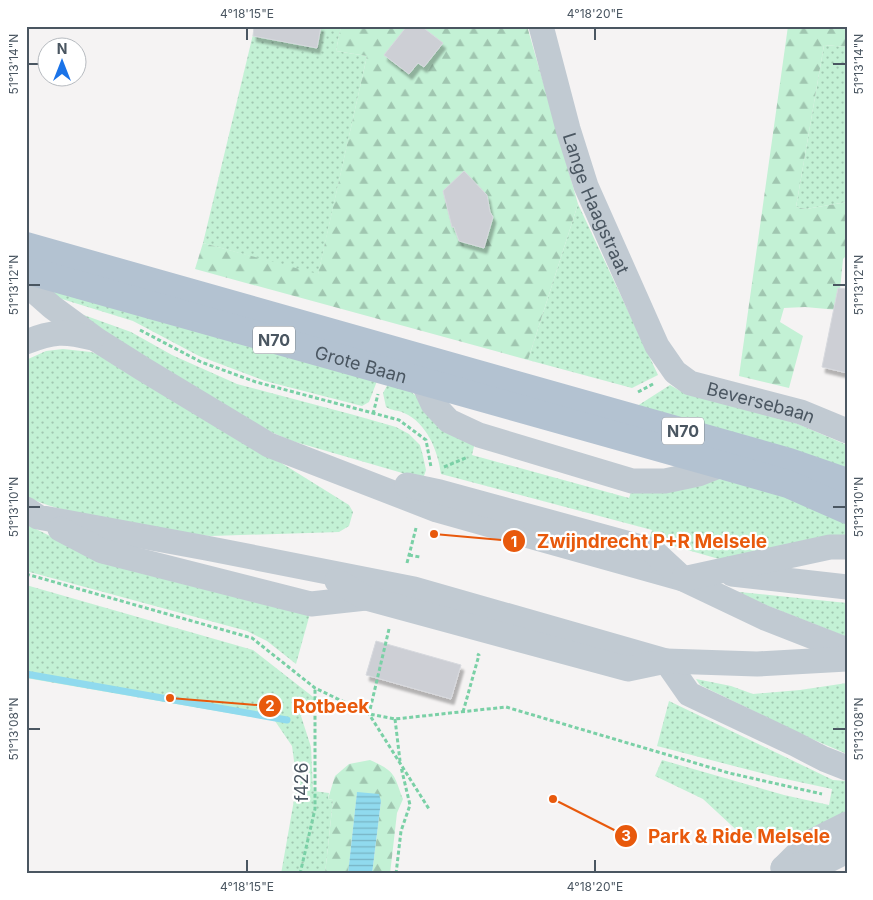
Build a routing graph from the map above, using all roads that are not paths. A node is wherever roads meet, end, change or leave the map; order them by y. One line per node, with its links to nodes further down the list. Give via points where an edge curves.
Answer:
1 (541, 26): 7 (street, Lange Haagstraat, via 586,186 657,346)
2 (26, 246): 9 (main road, Grote Baan / N70)
3 (26, 270): 8 (main road, Grote Baan / N70)
4 (26, 284): 5 (street)
5 (97, 340): 6 (street, via 71,333 47,334); 18 (street, via 269,445 326,468 440,492 652,550)
6 (26, 342)
7 (675, 372): 10 (street, Beversebaan, via 690,383 800,412)
8 (423, 382): 9 (main road, Grote Baan / N70); 11 (street, via 433,404 449,421 479,435 632,481 665,481)
9 (519, 397): 11 (main road, N70); 12 (main road, N70, via 789,462)
10 (847, 430)
11 (721, 465): 13 (main road, N70, via 788,484)
12 (847, 482)
13 (847, 510)
14 (32, 513): 16 (street); 20 (street, via 102,551 311,604)
15 (847, 547): 17 (street, via 830,547)
16 (316, 570): 20 (street); 23 (street, via 414,589)
17 (712, 572): 18 (street); 19 (street)
18 (683, 578): 21 (street, via 765,618)
19 (847, 587)
20 (366, 598): 23 (street, via 628,669)
21 (847, 650)
22 (847, 659): 23 (street, via 757,664)
23 (666, 661): 24 (street, via 689,694 824,760)
24 (847, 768)
25 (847, 824): 26 (street, via 807,844 783,868 831,858)
26 (847, 851)

